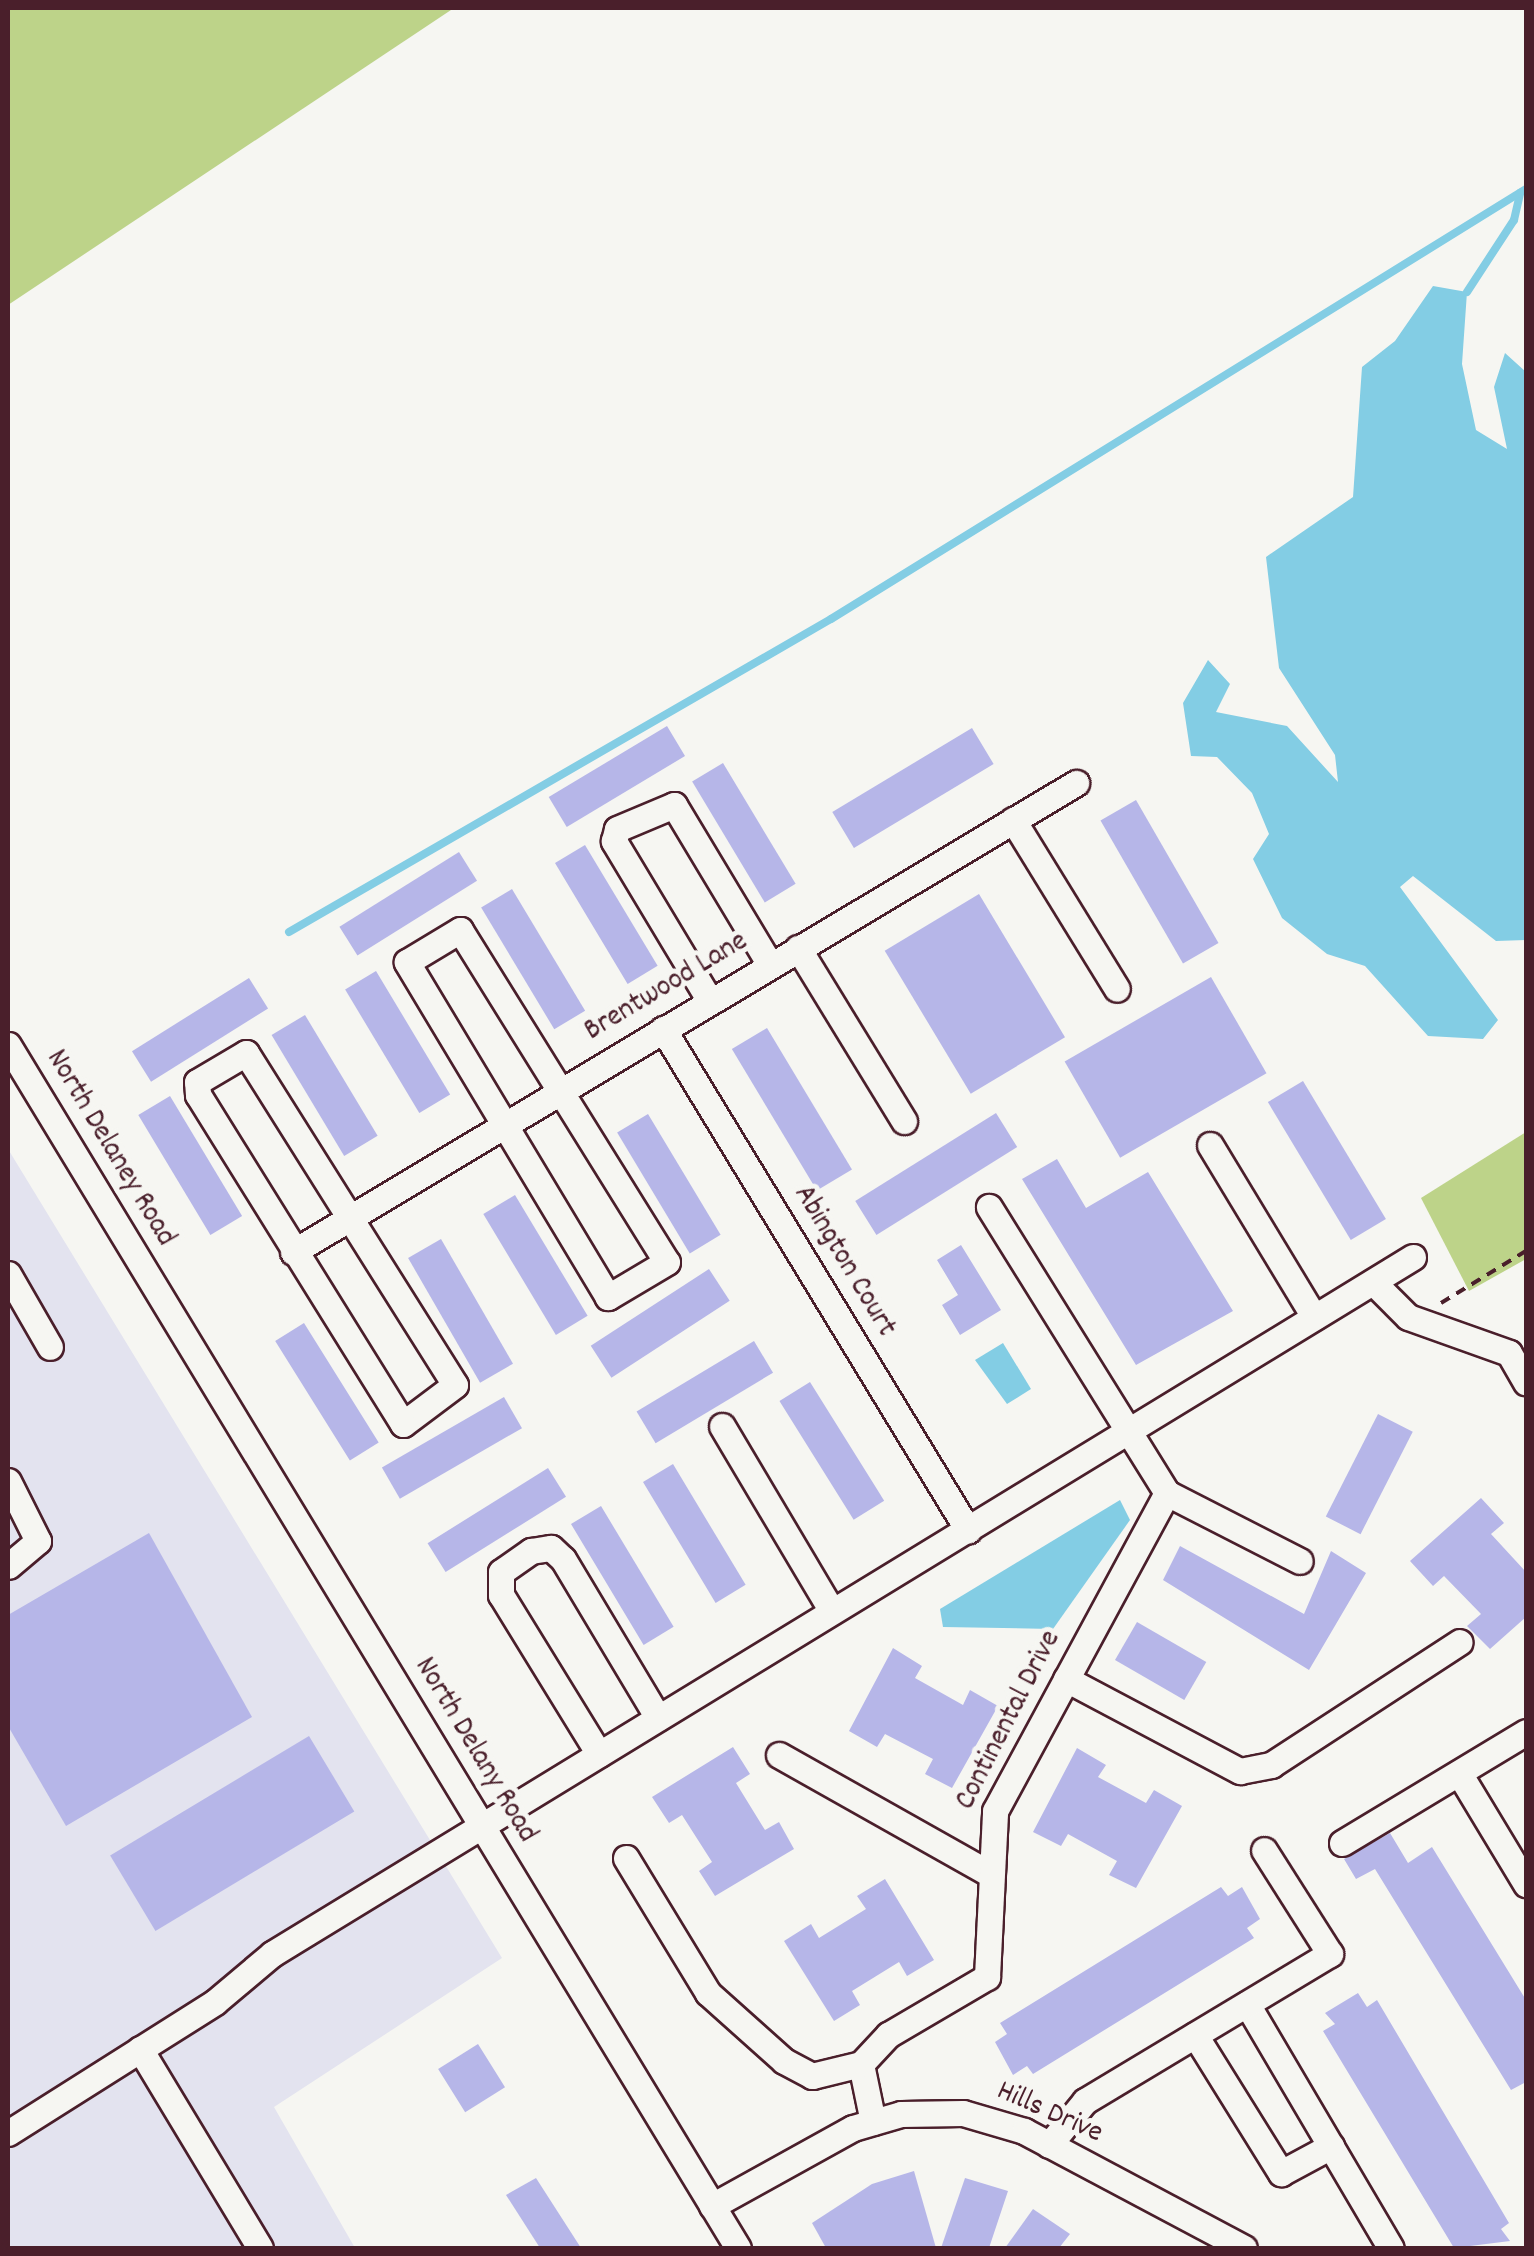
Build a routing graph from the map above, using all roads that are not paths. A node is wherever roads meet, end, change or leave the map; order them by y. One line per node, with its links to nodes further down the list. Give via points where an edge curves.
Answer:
1 (1076, 783): 2 (street, Brentwood Lane)
2 (1013, 820): 3 (street, Brentwood Lane); 5 (street)
3 (798, 948): 4 (street, Brentwood Lane); 10 (street)
4 (770, 965): 6 (street, Brentwood Lane); 6 (street, via 674,805 618,829 614,841)
5 (1117, 990)
6 (710, 1001): 7 (street, Brentwood Lane)
7 (663, 1029): 9 (street, Brentwood Lane); 27 (street, Abington Court)
8 (8, 1045): 19 (street, North Delaney Road)
9 (562, 1090): 11 (street, Brentwood Lane); 11 (street, via 460,930 446,938 407,962); 11 (street, via 666,1262 608,1297)
10 (904, 1121)
11 (504, 1124): 14 (street, Brentwood Lane)
12 (1210, 1144): 20 (street)
13 (989, 1208): 24 (street)
14 (353, 1215): 15 (street, Brentwood Lane); 15 (street, via 256,1059 246,1053 214,1072 198,1082 198,1095); 15 (street, via 456,1385 452,1396 395,1421)
15 (293, 1252)
16 (1413, 1258): 18 (street)
17 (8, 1274): 21 (street)
18 (1373, 1282): 20 (street); 22 (street, via 1424,1322 1509,1353)
19 (154, 1287): 38 (street, North Delany Road)
20 (1314, 1317): 24 (street)
21 (50, 1347)
22 (1526, 1382)
23 (722, 1426): 30 (street)
24 (1127, 1433): 26 (street); 27 (street)
25 (8, 1482): 29 (street, via 38,1541)
26 (1166, 1492): 28 (street); 32 (street, Continental Drive)
27 (968, 1530): 30 (street)
28 (1300, 1561)
29 (8, 1566)
30 (832, 1611): 33 (street)
31 (1460, 1642): 32 (street, via 1272,1765 1240,1771)
32 (1066, 1679): 42 (street, Continental Drive, via 995,1811)
33 (658, 1718): 35 (street); 35 (street, via 563,1559 551,1548 531,1551 501,1572 501,1595)
34 (1526, 1732): 37 (street)
35 (599, 1754): 38 (street)
36 (779, 1756): 42 (street)
37 (1458, 1773): 39 (street); 43 (street)
38 (481, 1826): 46 (street); 52 (street, North Delany Road)
39 (1342, 1843)
40 (1264, 1850): 44 (street, via 1330,1954)
41 (626, 1858): 47 (street, via 708,1993 784,2062 812,2076)
42 (990, 1874): 47 (street, Continental Drive, via 987,1976 888,2035)
43 (1526, 1884)
44 (1247, 2004): 45 (street); 51 (street)
45 (1195, 2035): 50 (street, via 1085,2101); 51 (street, via 1280,2173)
46 (140, 2049): 49 (street); 53 (street)
47 (861, 2064): 48 (street)
48 (874, 2122): 50 (street, Hills Drive, via 963,2113); 52 (street, Hills Drive)
49 (8, 2133)
50 (1049, 2145): 55 (street, Hills Drive)
51 (1331, 2146): 56 (street)
52 (712, 2206): 54 (street, North Delany Road)
53 (260, 2248)
54 (738, 2248)
55 (1244, 2248)
56 (1392, 2248)

